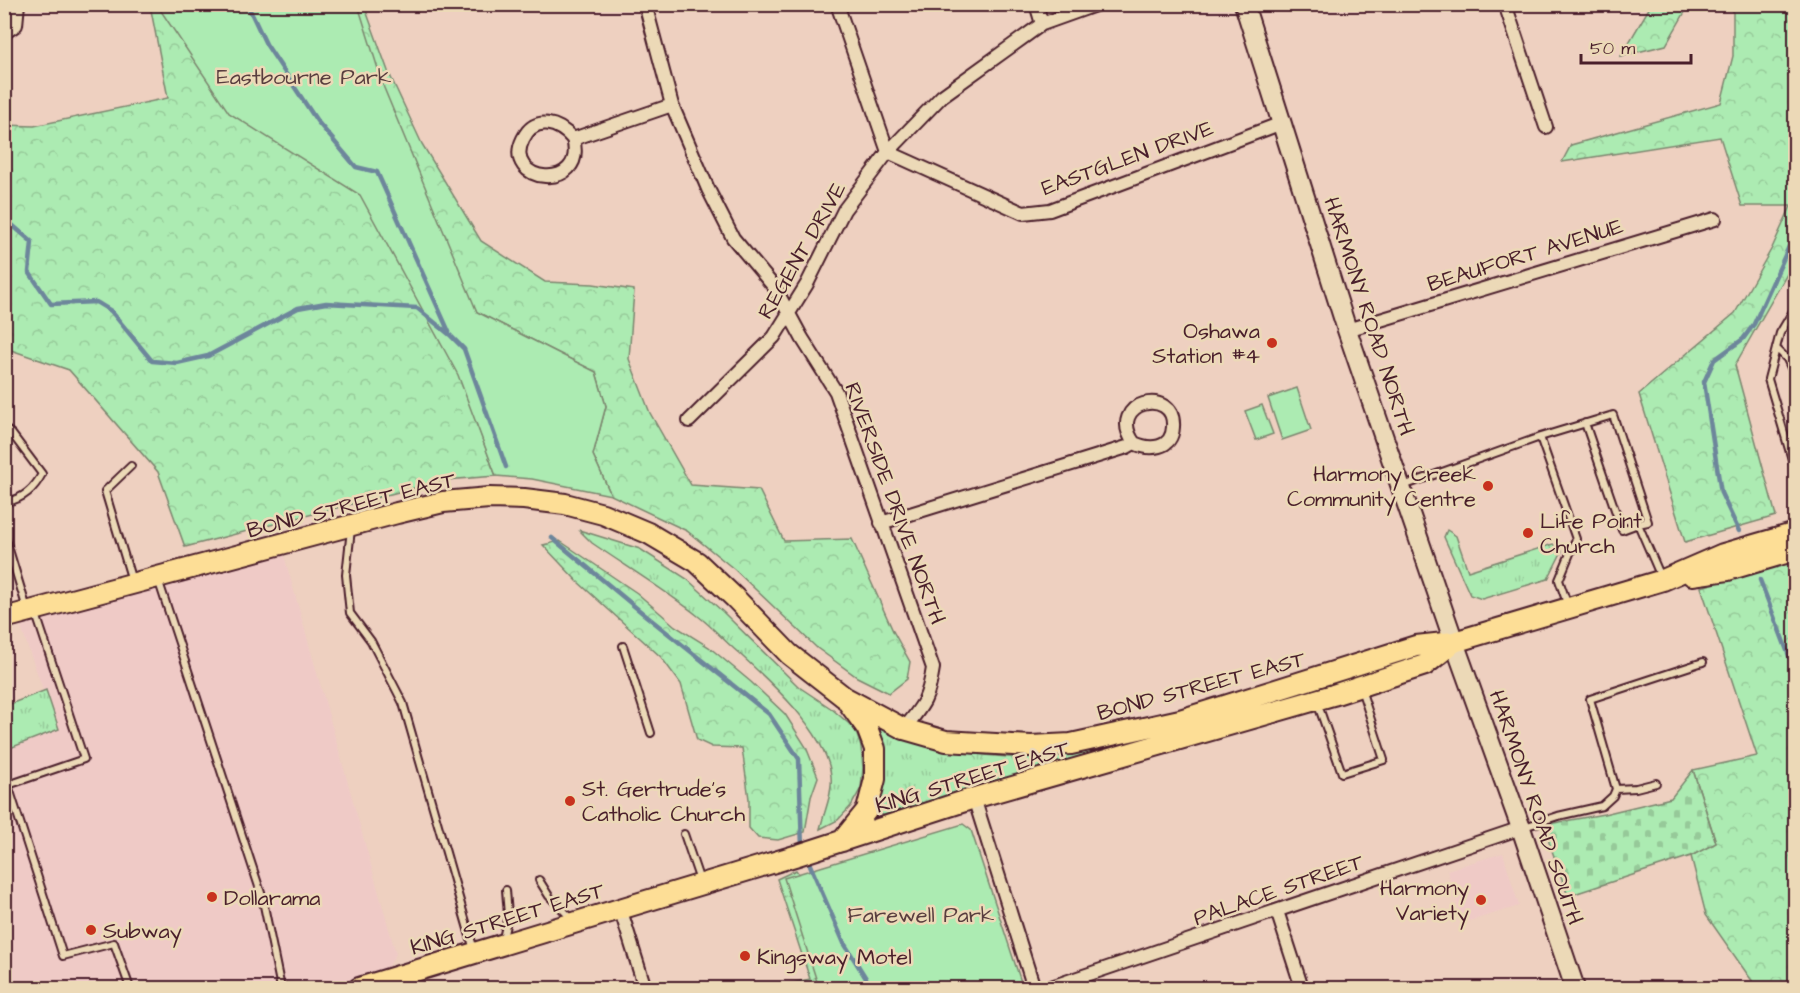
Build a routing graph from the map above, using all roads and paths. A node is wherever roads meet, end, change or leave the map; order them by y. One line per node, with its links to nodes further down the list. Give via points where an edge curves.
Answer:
1 (645, 4): 10 (street, RIVERSIDE DRIVE NORTH)
2 (837, 4): 14 (street)
3 (1036, 4): 8 (street)
4 (1098, 4): 8 (street, REGENT DRIVE)
5 (1244, 4): 11 (main road, HARMONY ROAD NORTH)
6 (1504, 4): 12 (street)
7 (18, 5): 9 (street, via 15,25)
8 (1042, 24): 14 (street, REGENT DRIVE, via 942,96)
9 (4, 33)
10 (672, 105): 13 (street); 17 (street, RIVERSIDE DRIVE NORTH, via 733,238 776,288)
11 (1282, 123): 14 (street, EASTGLEN DRIVE, via 1050,210 1023,213); 18 (main road, HARMONY ROAD NORTH)
12 (1546, 127)
13 (573, 140): 13 (street, via 558,126 540,124 521,142 522,160 533,174 550,178 559,175 572,163)
14 (888, 152): 17 (street, REGENT DRIVE, via 844,210)
15 (1715, 219): 18 (street, BEAUFORT AVENUE)
16 (1796, 306): 19 (lane)
17 (789, 314): 21 (street, REGENT DRIVE, via 774,337); 32 (street, RIVERSIDE DRIVE NORTH, via 836,392)
18 (1347, 330): 28 (main road, HARMONY ROAD NORTH)
19 (1776, 348): 20 (lane, via 1787,359); 27 (lane, via 1768,379)
20 (1796, 380)
21 (689, 421)
22 (1585, 423): 24 (lane); 33 (lane, via 1622,530); 33 (lane, via 1613,415 1648,522)
23 (4, 428): 30 (lane, via 42,474 36,487)
24 (1540, 437): 28 (lane); 41 (lane, via 1576,539 1559,580)
25 (1134, 443): 32 (street)
26 (132, 466): 40 (lane, via 105,491)
27 (1796, 474)
28 (1401, 486): 44 (main road, HARMONY ROAD NORTH)
29 (4, 493): 30 (lane)
30 (8, 502): 31 (lane)
31 (4, 510)
32 (881, 523): 50 (street, RIVERSIDE DRIVE NORTH, via 933,668 925,703)
33 (1638, 524): 39 (lane)
34 (351, 525): 38 (main road, BOND STREET EAST); 48 (main road, BOND STREET EAST, via 443,502 489,498 565,504 603,514 648,533 697,562 789,654); 65 (lane, via 346,575 350,613 371,641 403,703)
35 (4, 533): 42 (lane)
36 (1796, 533): 39 (main road, KING STREET EAST, via 1723,554)
37 (1796, 550): 39 (main road, KING STREET EAST, via 1728,570)
38 (158, 578): 40 (main road, BOND STREET EAST); 67 (lane, via 262,896)
39 (1663, 580): 41 (main road, KING STREET EAST)
40 (133, 585): 42 (main road, BOND STREET EAST)
41 (1568, 608): 44 (main road, KING STREET EAST)
42 (31, 611): 43 (main road, BOND STREET EAST); 66 (lane, via 84,759 8,785 63,956 114,943)
43 (4, 618)
44 (1454, 642): 47 (main road, KING STREET EAST, via 1425,665); 50 (main road, BOND STREET EAST, via 1416,646 1180,720 1071,744 980,745 946,741); 55 (main road, HARMONY ROAD SOUTH)
45 (623, 646): 51 (lane)
46 (1703, 662): 53 (lane, via 1590,699)
47 (1360, 686): 49 (main road, KING STREET EAST); 49 (lane, via 1384,760 1342,773)
48 (844, 697): 50 (main road, BOND STREET EAST); 57 (main road, via 867,728 875,748 875,779 867,810)
49 (1316, 700): 54 (main road, KING STREET EAST)
50 (904, 729)
51 (651, 733)
52 (1656, 783): 53 (lane)
53 (1616, 789): 55 (lane, via 1602,806)
54 (974, 798): 57 (main road, KING STREET EAST); 70 (street)
55 (1521, 828): 62 (street, PALACE STREET); 73 (main road, HARMONY ROAD SOUTH)
56 (684, 834): 59 (lane)
57 (834, 843): 59 (main road, KING STREET EAST)
58 (539, 879): 63 (lane, via 549,896)
59 (701, 884): 61 (main road, KING STREET EAST)
60 (506, 890): 64 (lane, via 508,915)
61 (621, 908): 63 (main road, KING STREET EAST); 69 (street)
62 (1277, 911): 71 (street, PALACE STREET); 72 (street)
63 (576, 922): 64 (main road, KING STREET EAST)
64 (501, 945): 65 (main road, KING STREET EAST)
65 (475, 953): 68 (main road, KING STREET EAST)
66 (130, 988)
67 (281, 988)
68 (365, 988)
69 (645, 988)
70 (1034, 988)
71 (1048, 988)
72 (1302, 988)
73 (1575, 988)

